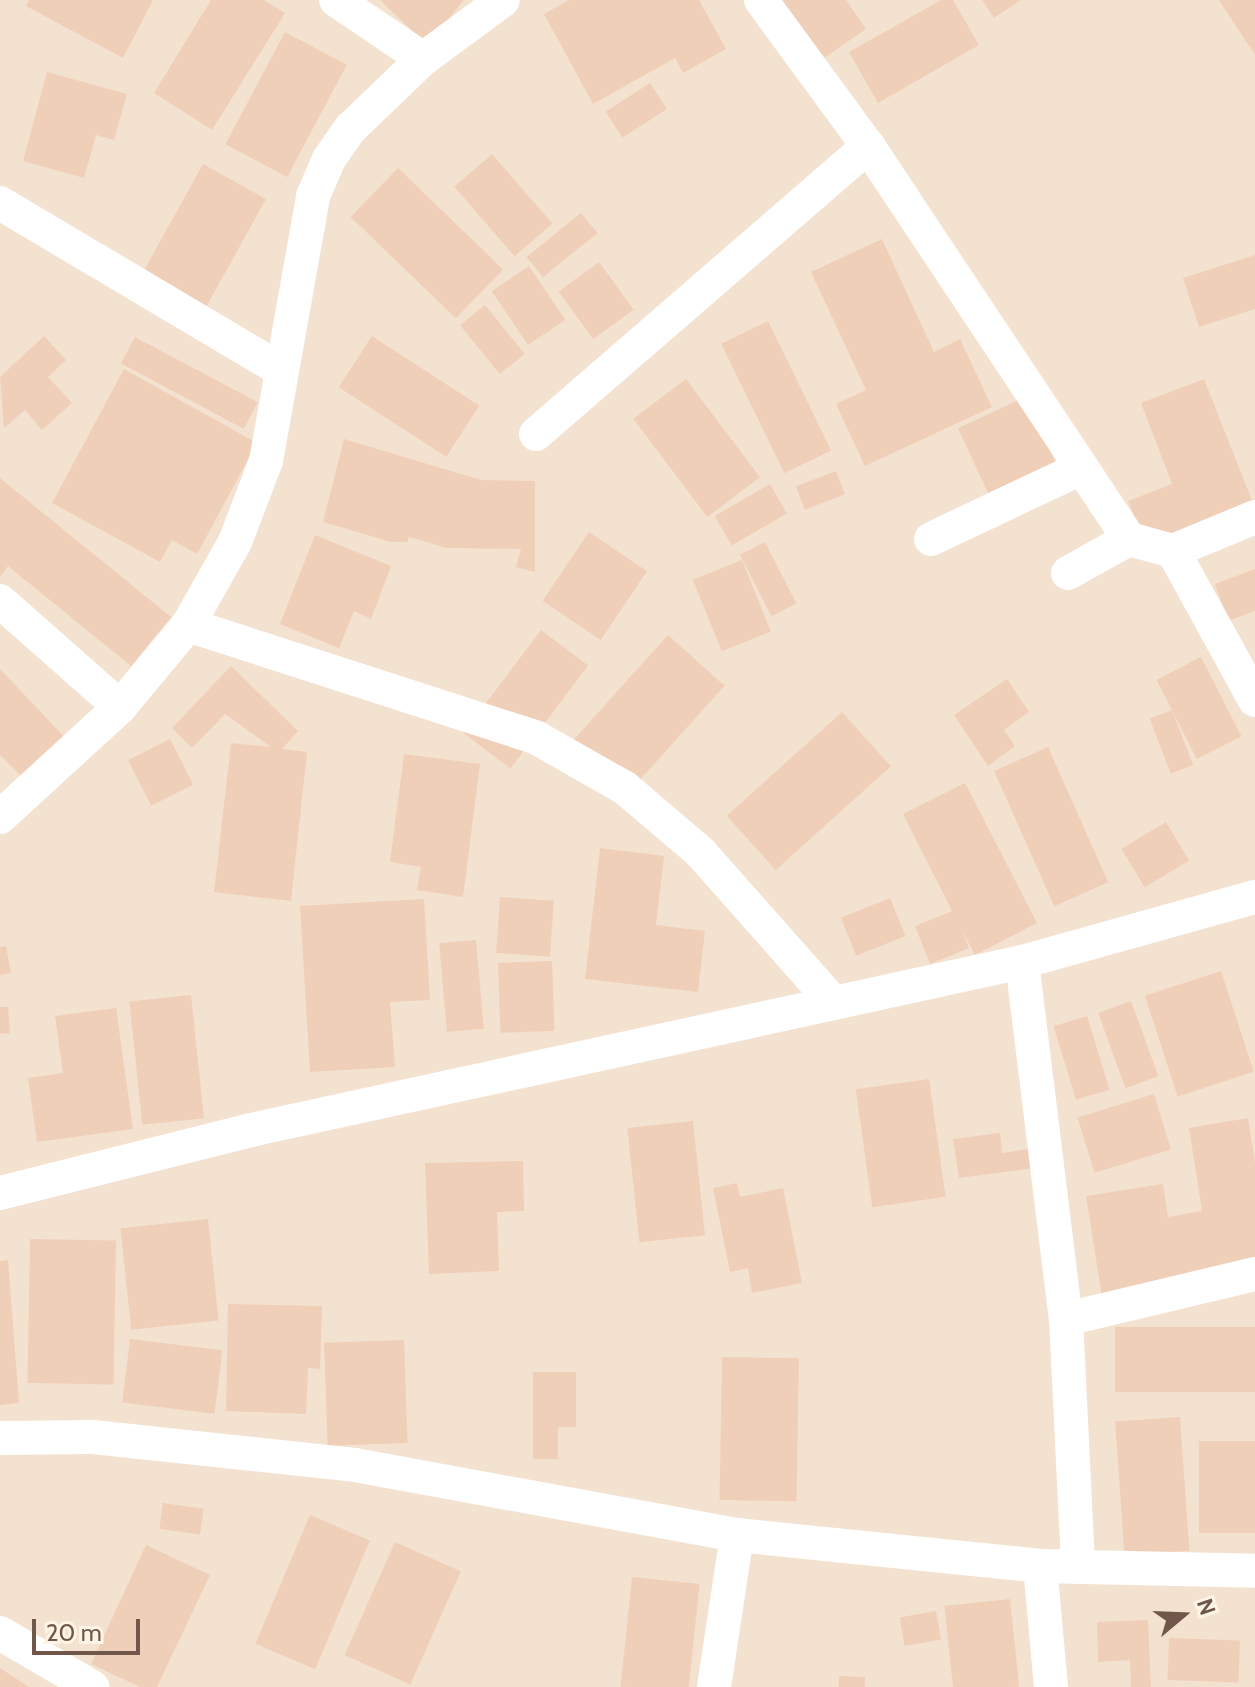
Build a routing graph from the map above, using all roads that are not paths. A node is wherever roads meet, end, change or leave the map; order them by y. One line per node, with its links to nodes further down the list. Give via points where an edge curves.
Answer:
1 (336, 0): 4 (street)
2 (503, 0): 4 (street)
3 (761, 0): 5 (street)
4 (423, 59): 7 (street, via 351,128 329,159 313,196)
5 (868, 146): 8 (street); 9 (street)
6 (0, 203): 7 (street)
7 (281, 370): 16 (street, via 266,461 235,542)
8 (536, 434)
9 (1081, 468): 11 (street); 12 (street)
10 (1255, 517): 13 (street)
11 (931, 539)
12 (1129, 539): 13 (street); 14 (street)
13 (1173, 551): 17 (street)
14 (1068, 573)
15 (0, 601): 18 (street)
16 (188, 625): 18 (street); 22 (street, via 537,738 625,788 701,853)
17 (1255, 700)
18 (120, 707): 19 (street)
19 (0, 817)
20 (1255, 897): 21 (street)
21 (1022, 962): 22 (street); 25 (street)
22 (833, 1002): 23 (street, via 251,1130)
23 (0, 1193)
24 (1255, 1274): 25 (street)
25 (1066, 1319): 29 (street)
26 (0, 1438): 27 (street, via 93,1437 355,1465)
27 (737, 1535): 28 (street); 33 (street)
28 (1040, 1566): 29 (street); 34 (street)
29 (1078, 1567): 30 (street)
30 (1255, 1571)
31 (0, 1633): 32 (street)
32 (92, 1687)
33 (714, 1687)
34 (1051, 1687)

